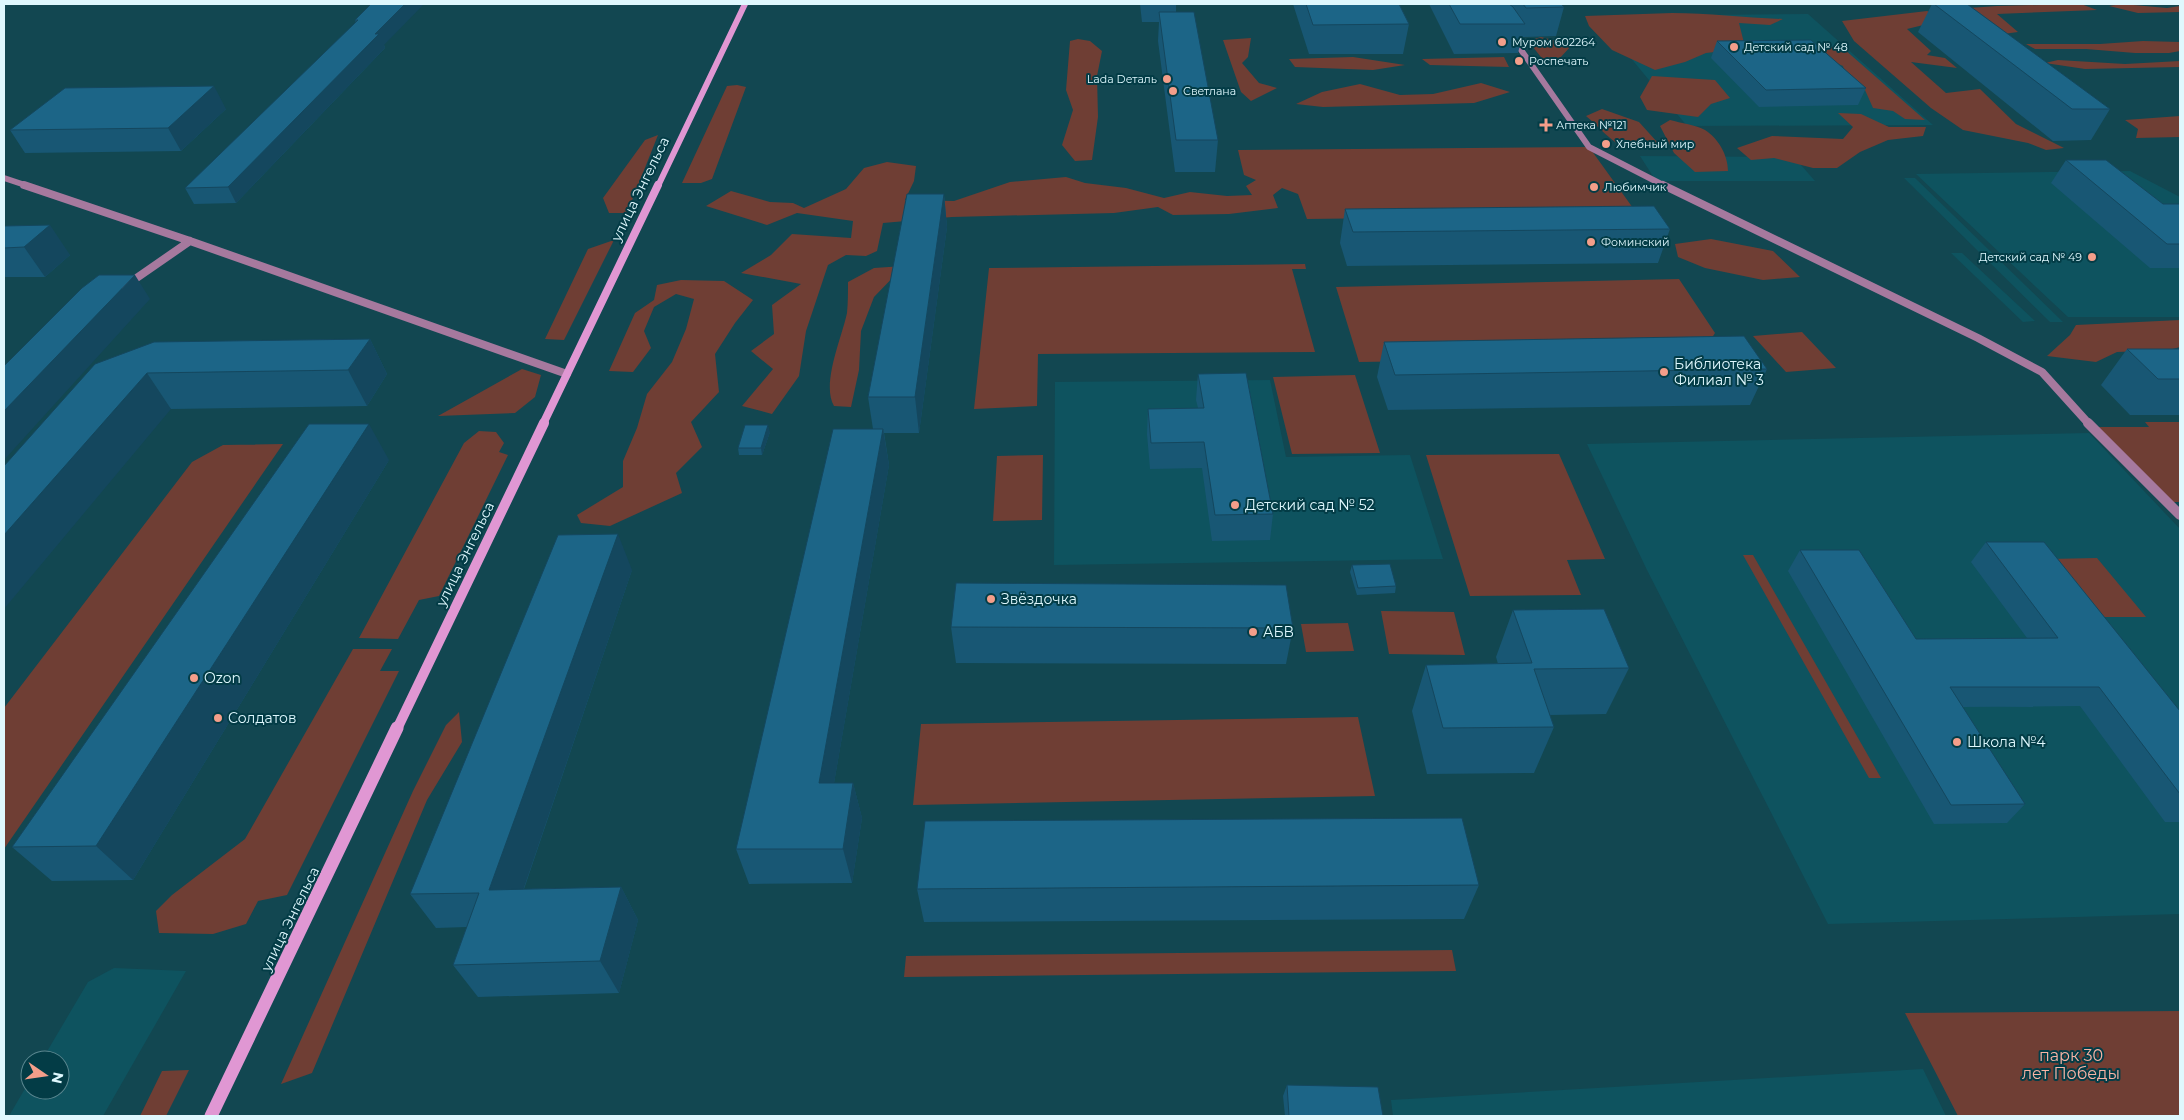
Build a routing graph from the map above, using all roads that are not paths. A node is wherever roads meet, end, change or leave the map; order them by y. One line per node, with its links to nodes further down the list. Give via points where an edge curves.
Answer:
1 (745, 4): 6 (street, улица Энгельса)
2 (1510, 33): 7 (lane, via 1589,147 2042,372 2079,414)
3 (4, 178): 4 (lane)
4 (190, 241): 5 (lane); 6 (lane)
5 (120, 290)
6 (567, 374): 8 (street, улица Энгельса)
7 (2180, 515)
8 (211, 1116)

